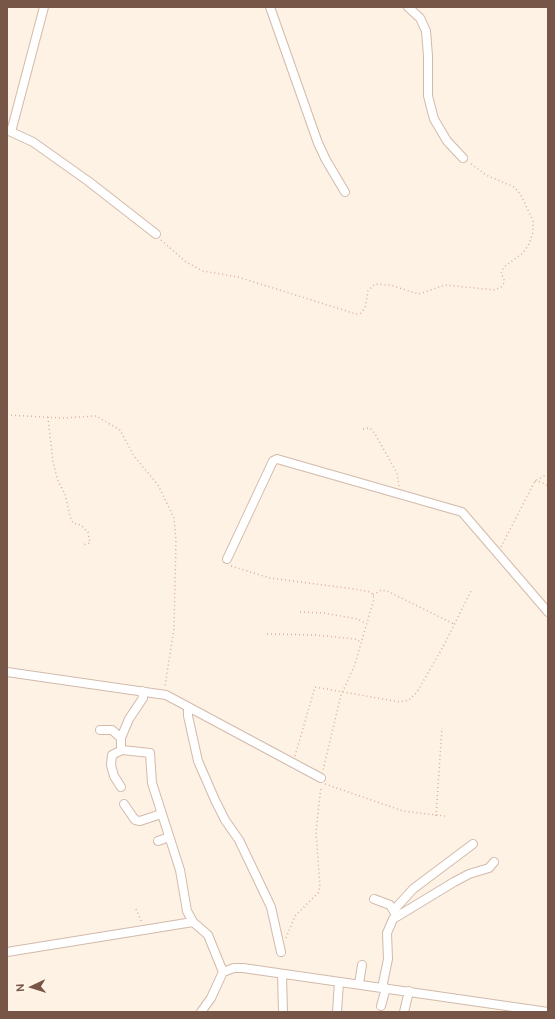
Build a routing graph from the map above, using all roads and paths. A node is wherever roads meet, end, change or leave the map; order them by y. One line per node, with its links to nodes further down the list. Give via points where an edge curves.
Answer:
1 (44, 7): 4 (street)
2 (270, 7): 6 (street, via 318,142)
3 (408, 7): 5 (street, via 420,18 426,31 428,96 434,119 447,141)
4 (9, 131): 7 (street, via 32,142 88,181)
5 (463, 158): 7 (path, via 486,175 514,187 521,195 533,221 529,244 523,253 504,267 501,273 504,283 496,290 446,285 419,294 390,285 375,284 368,291 365,308 361,313 355,314 238,277 203,271 186,262)
6 (345, 192)
7 (156, 234)
8 (7, 415): 9 (path)
9 (48, 417): 15 (path, via 53,462 70,516 73,523 82,525 88,532 90,543); 29 (path, via 96,416 120,430 134,456 158,485 174,518 174,613)
10 (363, 429): 14 (path, via 372,430 395,470)
11 (548, 474): 12 (path)
12 (536, 481): 13 (path); 16 (path)
13 (548, 486)
14 (399, 494): 16 (street, via 462,512); 17 (street, via 277,459 273,461)
15 (83, 545)
16 (498, 554): 21 (street)
17 (228, 559): 19 (path, via 226,564 270,578 354,589 371,592)
18 (472, 589): 23 (path)
19 (373, 595): 22 (path); 23 (path, via 381,590)
20 (300, 612): 22 (path, via 358,619)
21 (548, 612)
22 (366, 624): 25 (path)
23 (454, 624): 28 (path, via 420,688 409,700 400,702)
24 (267, 634): 25 (path, via 315,635 355,639)
25 (361, 642): 28 (path)
26 (7, 672): 27 (street)
27 (142, 691): 29 (street); 33 (street, via 143,698)
28 (343, 692): 35 (path, via 315,687); 36 (path)
29 (164, 695): 30 (street)
30 (188, 708): 35 (street); 52 (street, via 198,761 225,820 239,840 271,907)
31 (442, 728): 40 (path)
32 (100, 730): 33 (street, via 112,730)
33 (121, 738): 34 (street)
34 (122, 750): 37 (street, via 112,755 111,765); 39 (street, via 150,753 152,783)
35 (292, 764): 36 (street)
36 (321, 778)
37 (121, 787)
38 (124, 804): 39 (street, via 135,820 140,821)
39 (161, 814): 42 (street)
40 (436, 816): 41 (path); 52 (path, via 403,811 321,783 316,832 320,887 318,893 295,916)
41 (445, 816)
42 (169, 837): 43 (street); 49 (street, via 180,870 187,911)
43 (158, 841)
44 (473, 844): 48 (street, via 413,889)
45 (494, 862): 48 (street, via 489,868 469,874)
46 (374, 899): 48 (street, via 390,905)
47 (136, 909): 50 (path)
48 (395, 914): 58 (street, via 387,933 388,959)
49 (193, 922): 50 (street); 54 (street, via 208,935)
50 (144, 930): 51 (street)
51 (7, 952)
52 (281, 952)
53 (362, 965): 57 (street)
54 (223, 972): 55 (street, via 242,968); 61 (street)
55 (282, 974): 56 (street); 62 (street)
56 (339, 982): 57 (street); 63 (street)
57 (359, 984): 58 (street)
58 (384, 988): 59 (street); 60 (street)
59 (409, 991): 64 (street); 65 (street)
60 (381, 1006)
61 (201, 1012)
62 (283, 1012)
63 (337, 1012)
64 (404, 1012)
65 (548, 1012)

